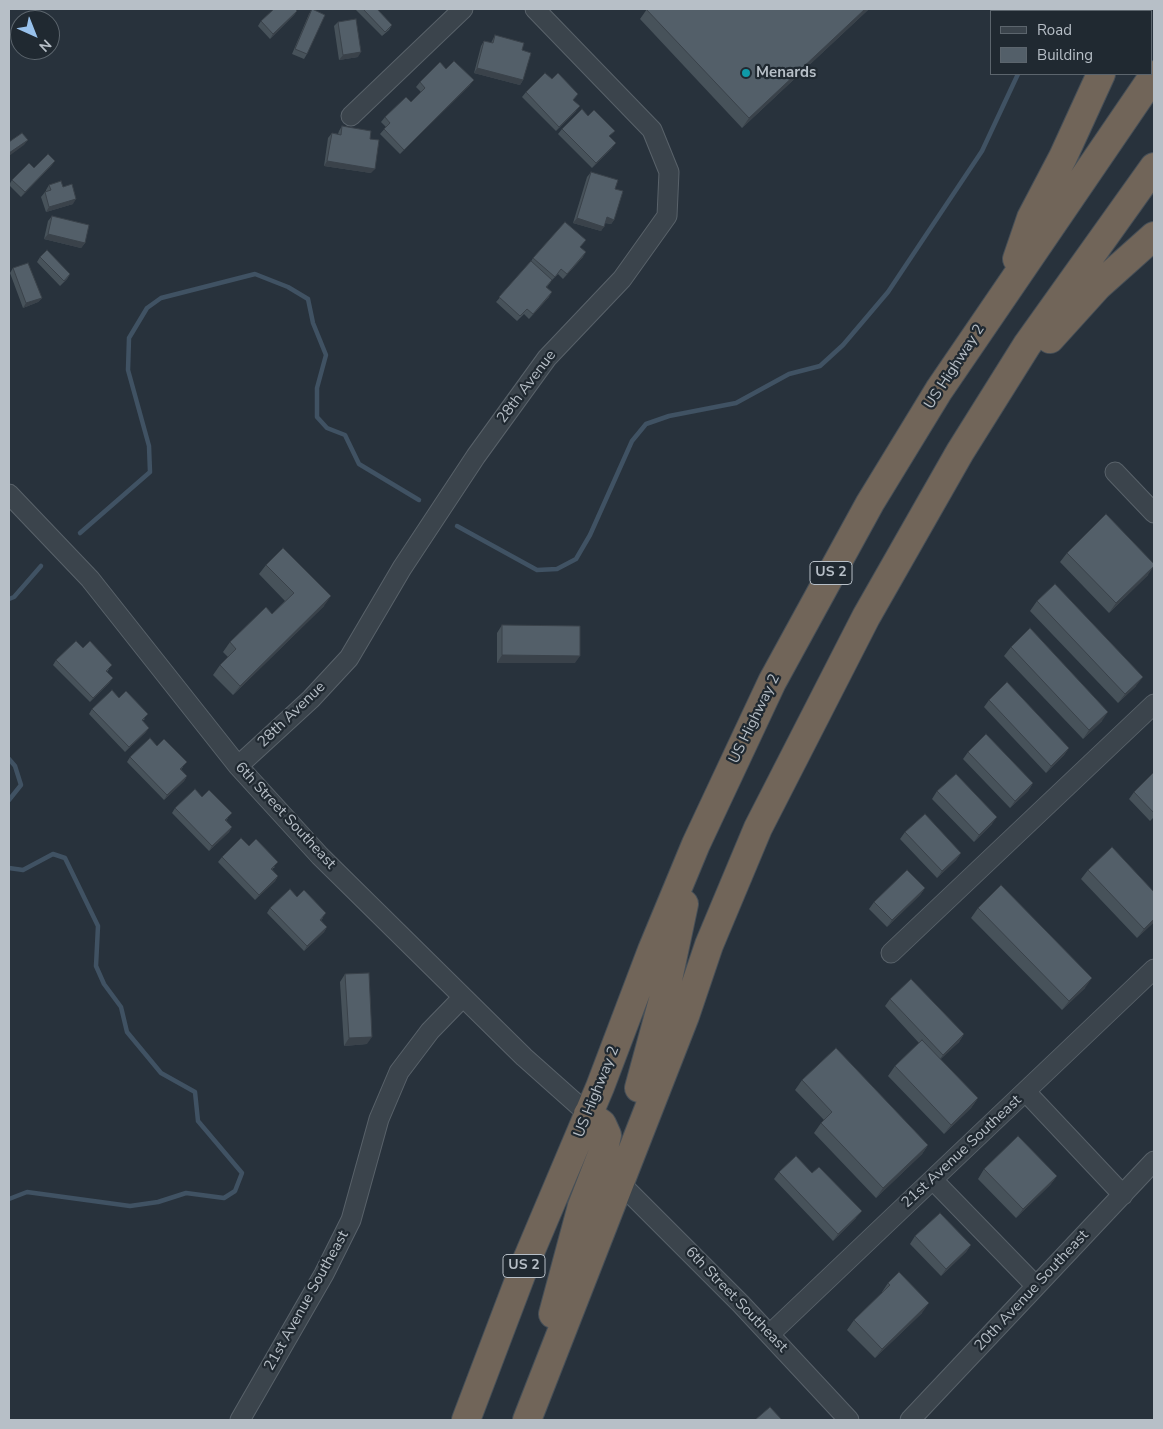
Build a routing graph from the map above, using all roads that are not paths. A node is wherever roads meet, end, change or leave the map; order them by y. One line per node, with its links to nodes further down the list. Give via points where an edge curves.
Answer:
1 (463, 9): 5 (street)
2 (536, 9): 14 (street, 28th Avenue, via 652,130 669,172 666,216 622,278 547,358 476,456 402,568 350,658)
3 (1101, 75): 8 (highway, via 1063,158 1031,218)
4 (1154, 75): 8 (highway, US Highway 2 / US 2)
5 (351, 116)
6 (1154, 167): 9 (highway, via 1027,345)
7 (1154, 236): 9 (highway, via 1098,286 1061,325)
8 (1008, 288): 15 (highway, US Highway 2 / US 2, via 939,390 870,503 772,682)
9 (960, 452): 23 (highway, via 866,617 758,828 709,945)
10 (1115, 472): 12 (street)
11 (9, 494): 14 (street, 6th Street Southeast, via 90,579)
12 (1154, 513)
13 (1154, 704): 16 (street)
14 (238, 766): 18 (street, 6th Street Southeast, via 320,856)
15 (696, 844): 20 (highway, US Highway 2 / US 2); 23 (highway, via 650,1052 614,1159 613,1173)
16 (891, 953)
17 (1154, 970): 19 (street, 21st Avenue Southeast)
18 (462, 997): 20 (street, 6th Street Southeast); 27 (street, 21st Avenue Southeast, via 430,1031 399,1072 379,1119 351,1220 324,1274)
19 (1026, 1092): 22 (street, 21st Avenue Southeast); 24 (street)
20 (588, 1114): 28 (highway, US Highway 2 / US 2, via 526,1262); 29 (highway, via 602,1124 607,1135 576,1224)
21 (1154, 1161): 24 (street, 20th Avenue Southeast)
22 (933, 1180): 25 (street); 26 (street, 21st Avenue Southeast)
23 (620, 1183): 26 (street, 6th Street Southeast); 29 (highway)
24 (1123, 1195): 25 (street, 20th Avenue Southeast)
25 (1036, 1286): 31 (street, 20th Avenue Southeast)
26 (770, 1334): 30 (street, 6th Street Southeast)
27 (240, 1420)
28 (466, 1420)
29 (526, 1420)
30 (849, 1420)
31 (910, 1420)

